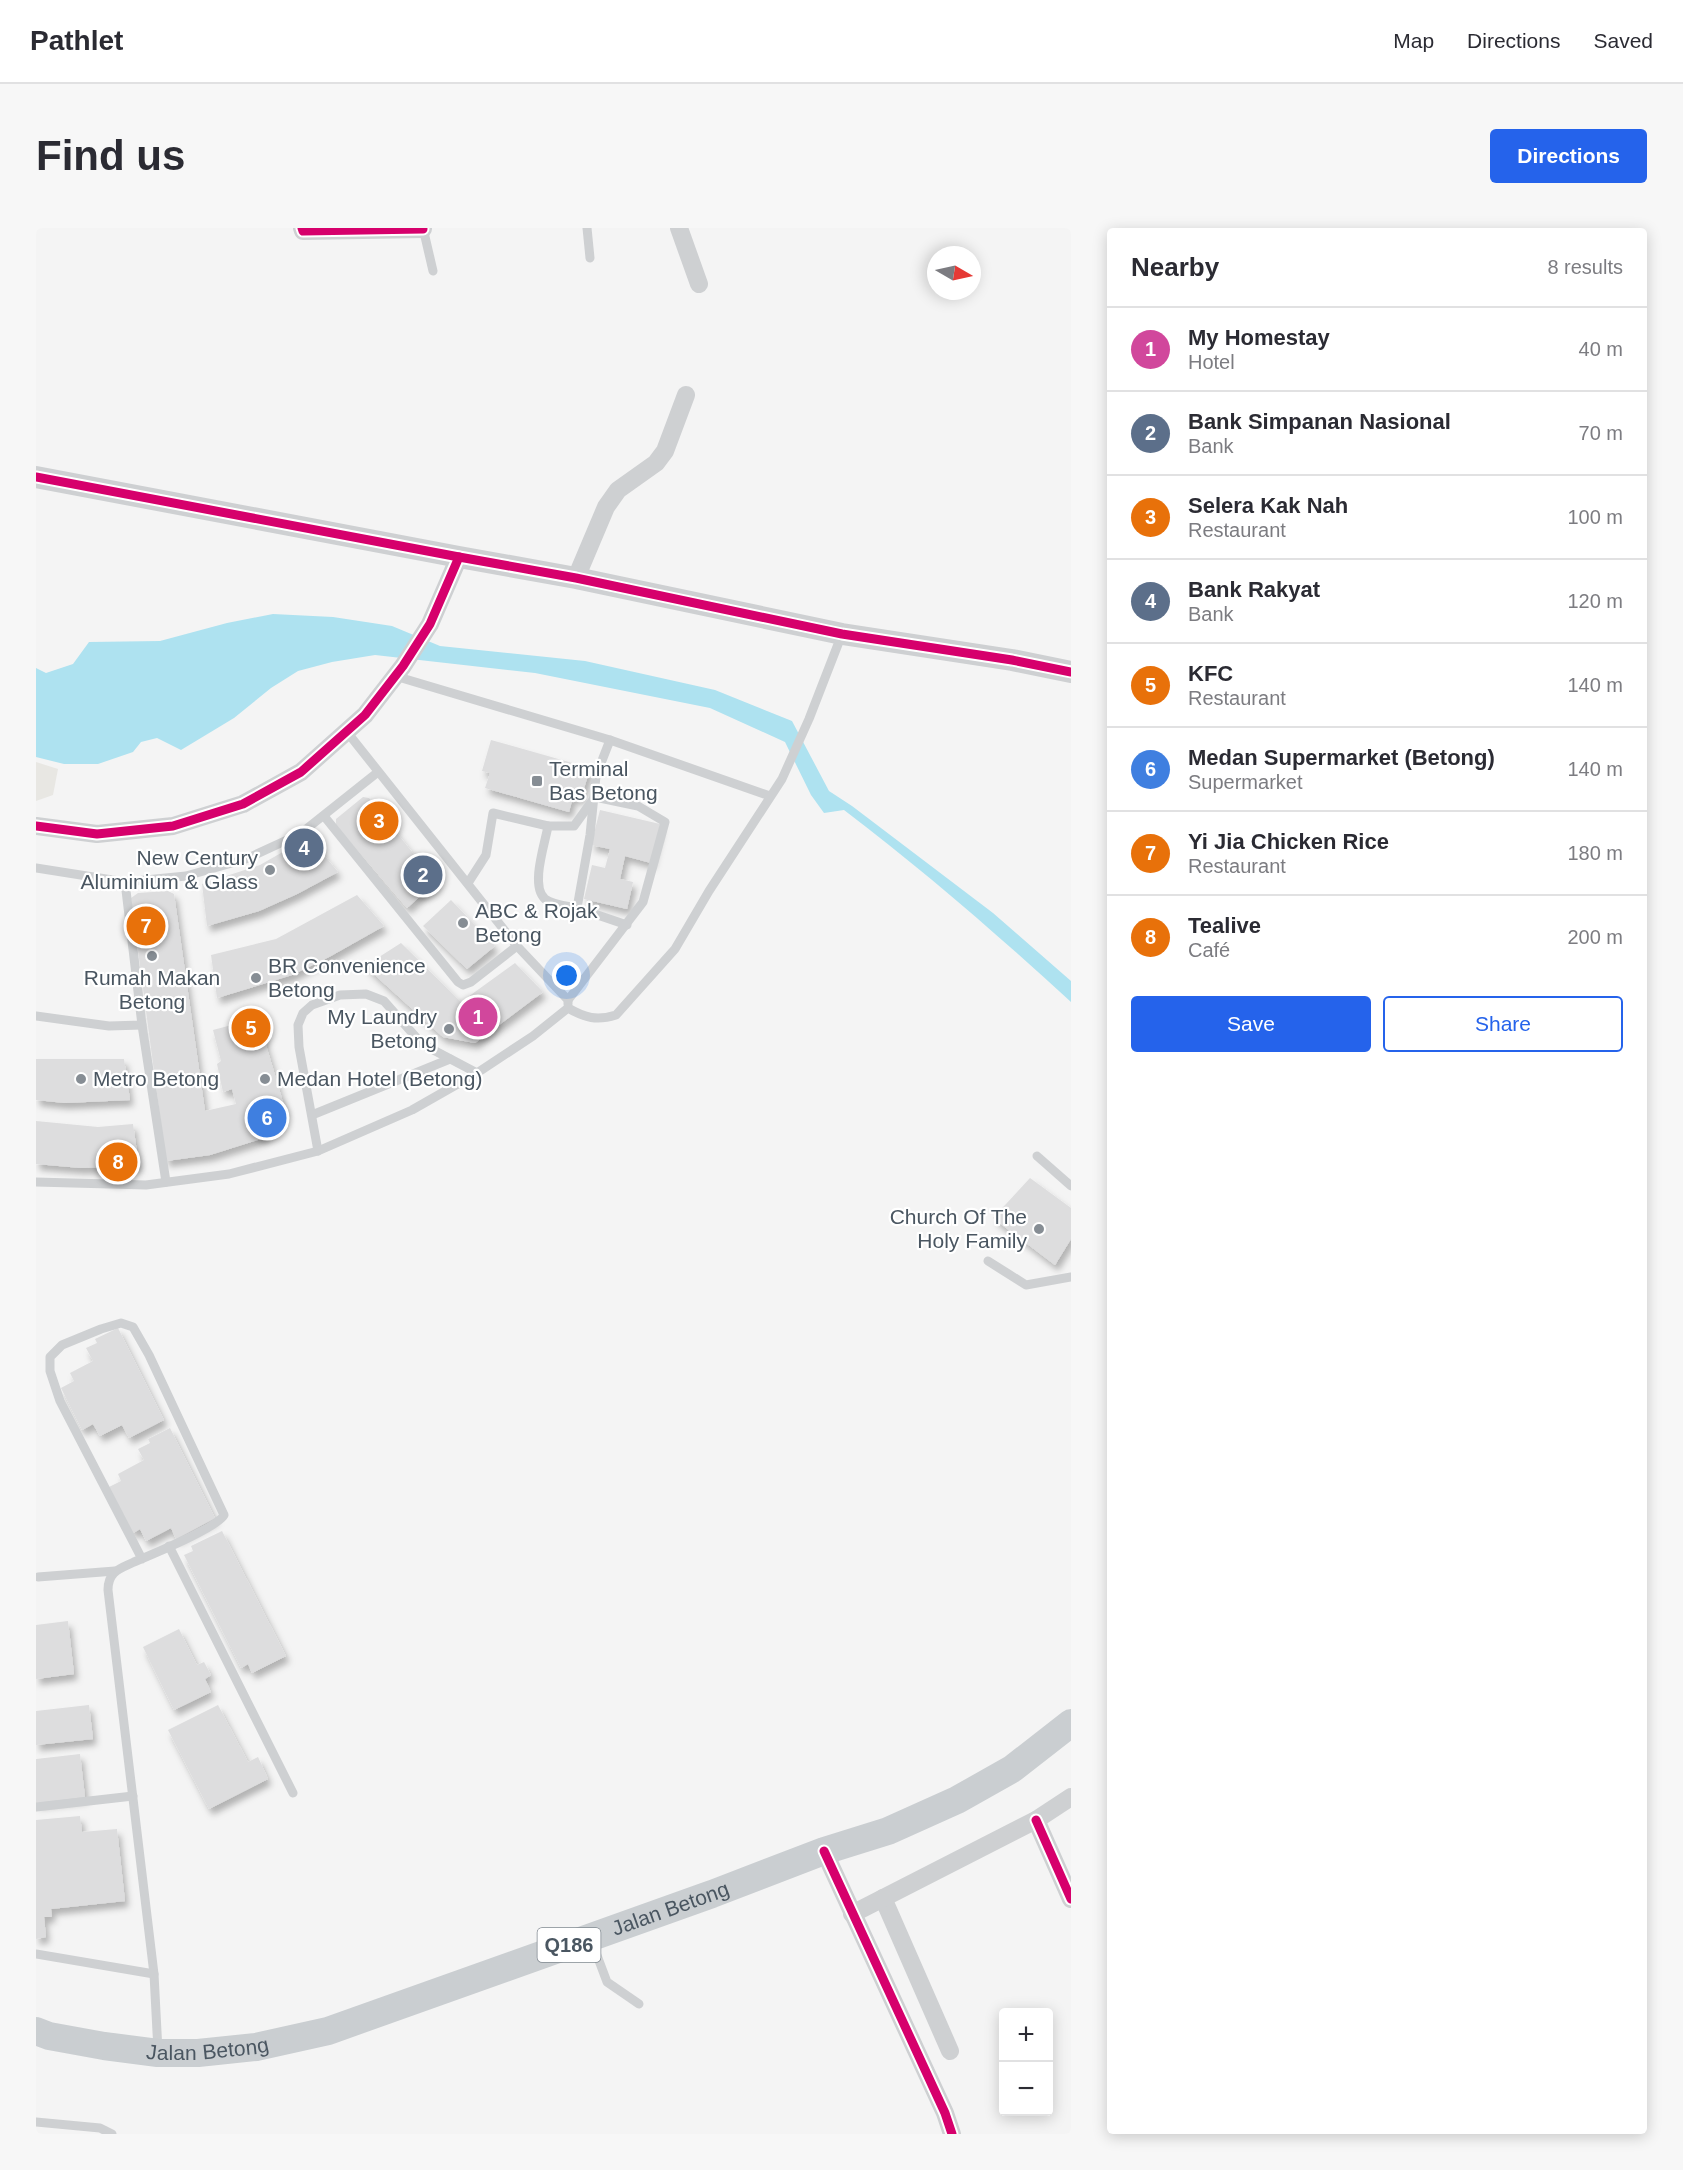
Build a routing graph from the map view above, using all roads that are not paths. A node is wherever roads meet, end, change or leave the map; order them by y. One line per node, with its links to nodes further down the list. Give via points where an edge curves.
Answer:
1 (302, 228): 4 (street)
2 (587, 228): 5 (lane)
3 (679, 228): 7 (street)
4 (423, 229): 6 (lane)
5 (590, 258)
6 (433, 271)
7 (699, 284)
8 (686, 395): 11 (street, via 665,451 656,463 618,490 606,507)
9 (36, 477): 10 (street)
10 (459, 558): 11 (street); 13 (street, via 430,624)
11 (576, 578): 12 (street)
12 (842, 634): 14 (street); 18 (lane, via 809,719 782,779)
13 (399, 671): 15 (street); 16 (lane)
14 (1071, 672)
15 (347, 732): 17 (lane); 21 (street, via 301,772 243,804 173,826 97,834)
16 (610, 740): 18 (lane); 19 (lane, via 596,776)
17 (378, 772): 20 (lane); 25 (lane)
18 (770, 796): 29 (lane, via 675,949 616,1015 584,1018)
19 (595, 797): 22 (lane, via 574,825); 26 (lane); 27 (lane, via 638,806 665,822 643,902)
20 (324, 816): 24 (lane, via 300,834 246,859 186,876); 28 (lane, via 458,982 471,982)
21 (36, 826)
22 (548, 826): 25 (lane, via 493,813 486,855); 26 (lane, via 539,892 547,901)
23 (36, 868): 24 (lane)
24 (125, 882): 31 (lane)
25 (468, 883): 28 (lane)
26 (577, 908): 27 (lane)
27 (627, 925): 29 (lane)
28 (518, 946): 29 (lane)
29 (568, 1004): 33 (lane, via 532,1036)
30 (36, 1016): 31 (lane, via 109,1026)
31 (142, 1025): 38 (lane)
32 (450, 1059): 33 (lane); 34 (lane); 34 (lane, via 422,1044 384,1001 366,994 340,995 312,1005 298,1025)
33 (477, 1072): 35 (lane, via 412,1110)
34 (312, 1115): 35 (lane)
35 (318, 1150): 38 (lane, via 229,1174)
36 (1037, 1156): 39 (lane)
37 (36, 1182): 38 (lane)
38 (166, 1182)
39 (1071, 1186)
40 (988, 1261): 41 (lane, via 1026,1285)
41 (1071, 1277)
42 (169, 1546): 43 (lane); 43 (lane, via 218,1523 224,1515 133,1327 121,1323 62,1345 50,1357 50,1371 60,1401); 47 (lane)
43 (142, 1559): 44 (lane)
44 (115, 1571): 45 (lane); 48 (lane, via 108,1590)
45 (38, 1578)
46 (1071, 1723): 52 (main road, Jalan Betong / Q186, via 1012,1769 957,1800 888,1831)
47 (293, 1793)
48 (133, 1796): 50 (lane); 58 (lane)
49 (1071, 1797): 51 (street)
50 (36, 1807)
51 (1036, 1820): 53 (street); 54 (street)
52 (824, 1851): 55 (street); 56 (main road, Jalan Betong / Q186)
53 (883, 1898): 55 (street); 61 (street)
54 (1071, 1899)
55 (852, 1914): 65 (street)
56 (590, 1937): 59 (lane, via 607,1983); 62 (main road, Jalan Betong / Q186, via 328,2031 256,2047)
57 (36, 1954): 58 (lane)
58 (154, 1974): 62 (lane)
59 (639, 2004)
60 (36, 2031): 62 (main road, Jalan Betong / Q186)
61 (950, 2051)
62 (158, 2053)
63 (36, 2122): 64 (lane, via 100,2128)
64 (112, 2134)
65 (952, 2134)

